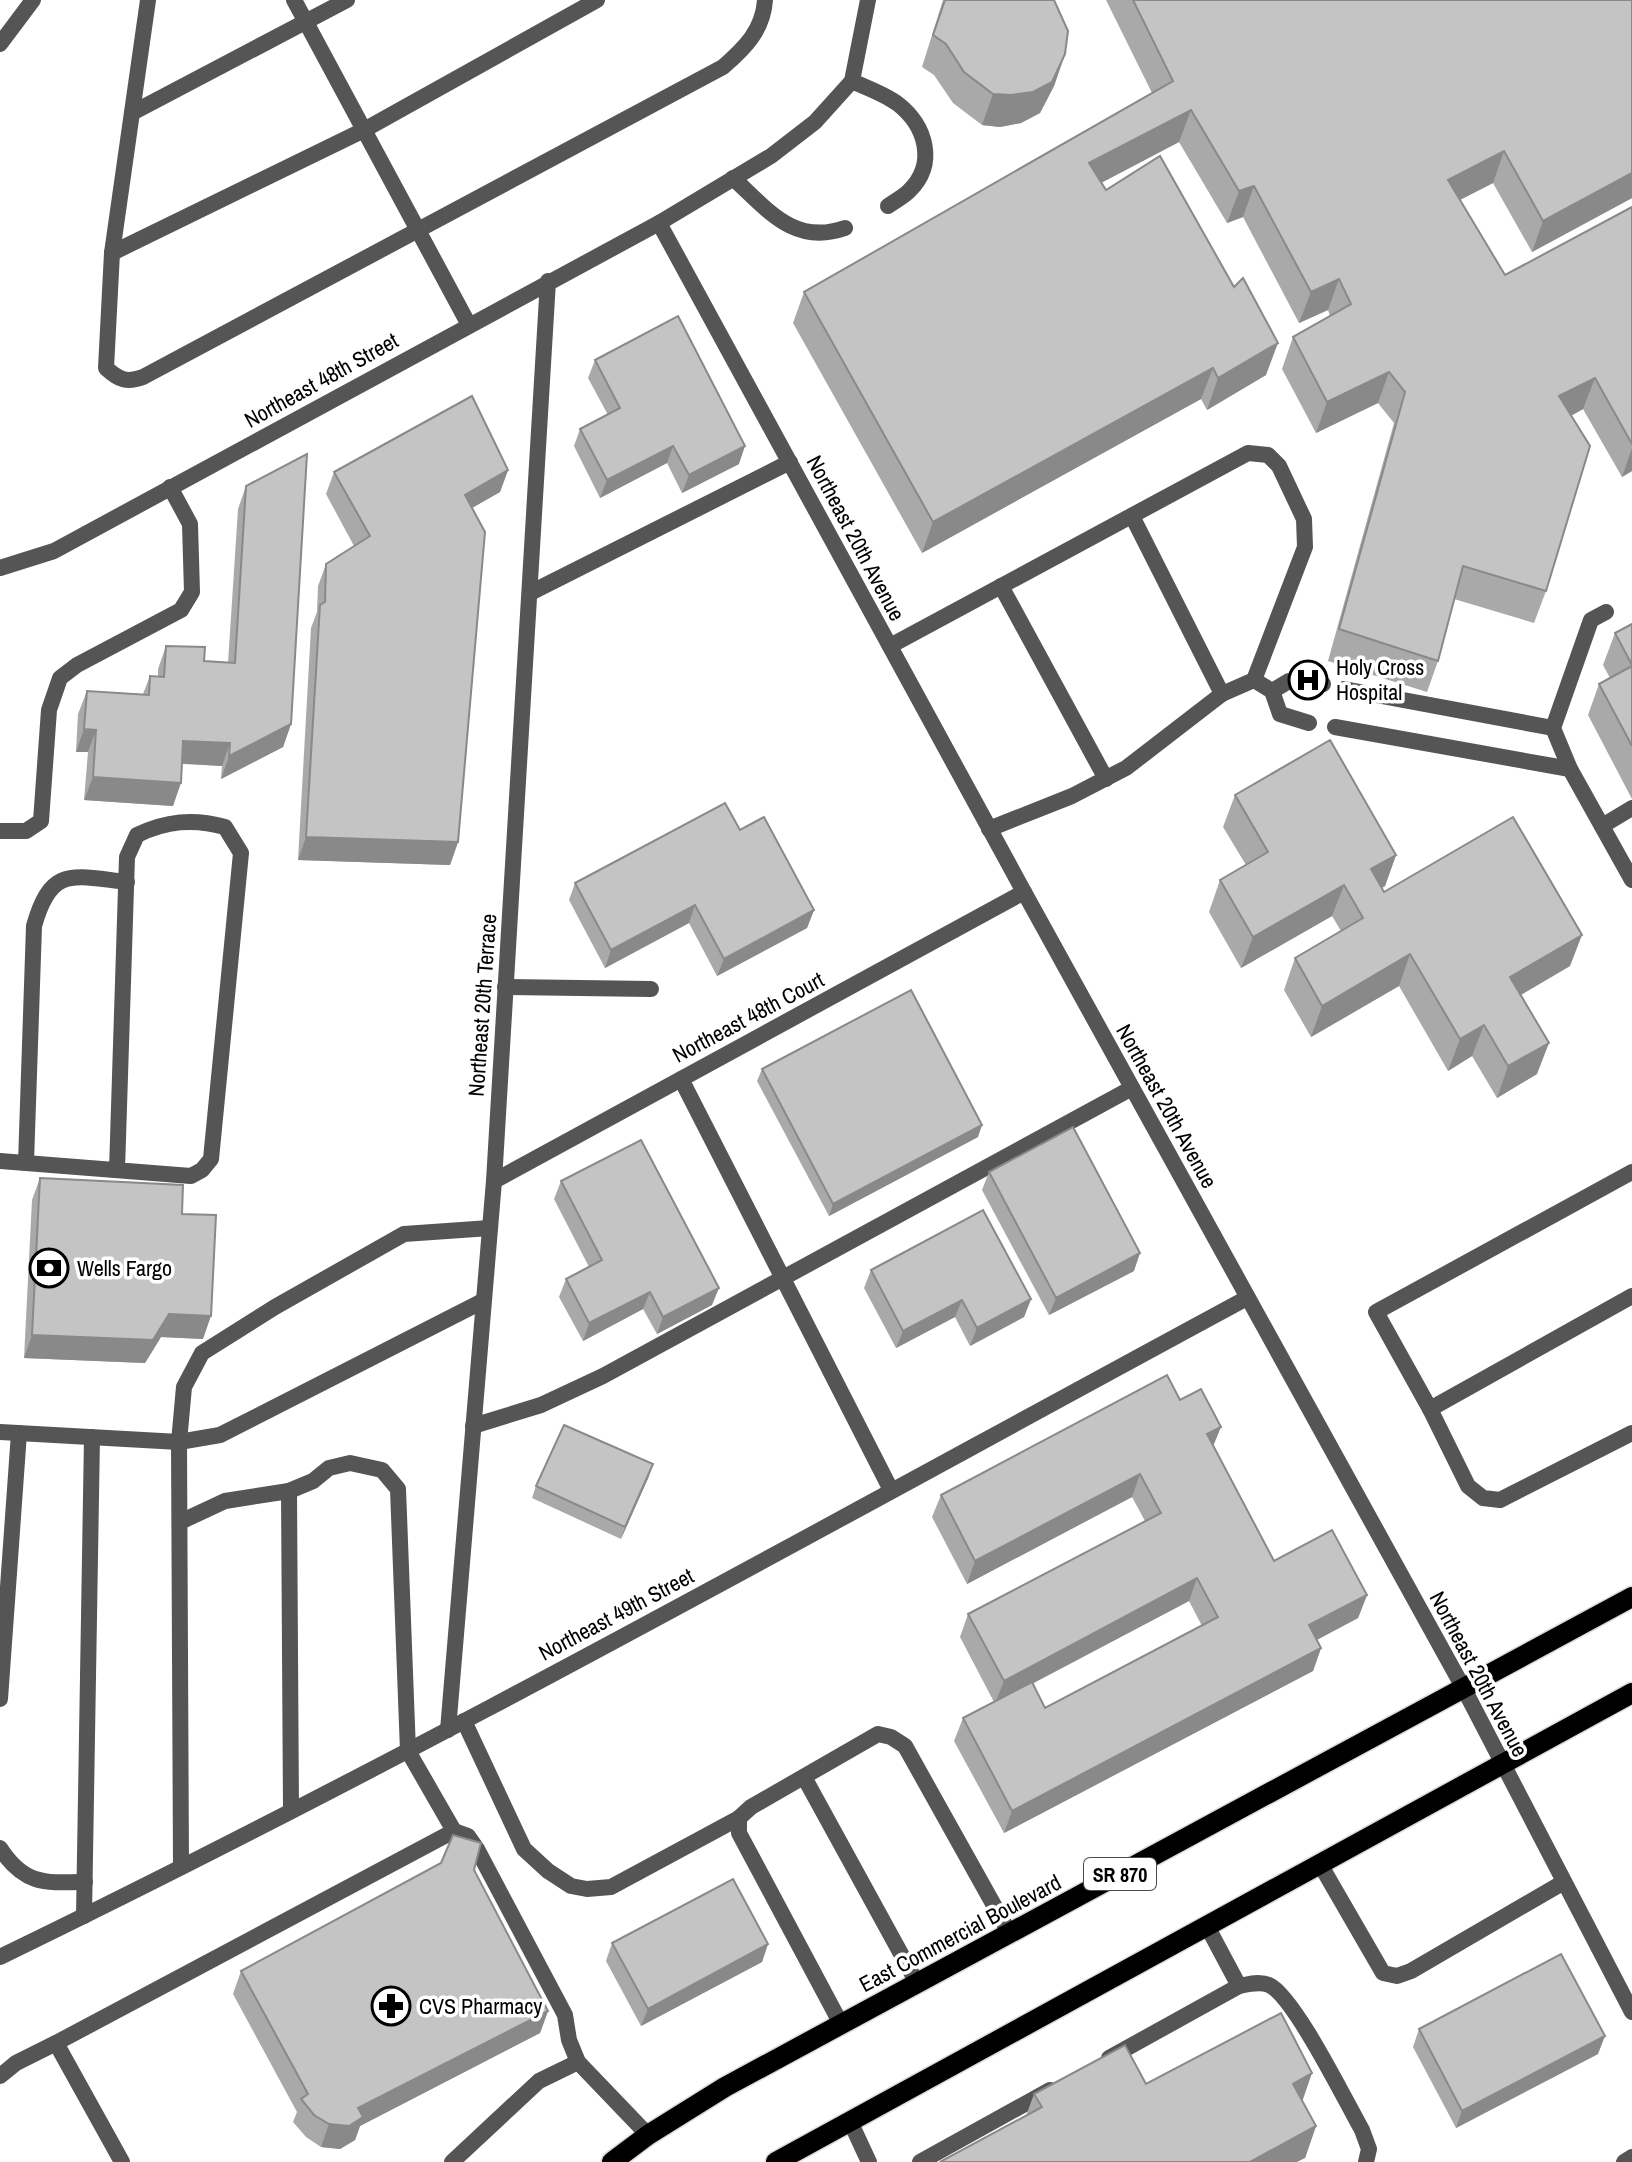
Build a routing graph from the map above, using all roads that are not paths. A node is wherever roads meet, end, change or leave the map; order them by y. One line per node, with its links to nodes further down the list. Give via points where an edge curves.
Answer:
1 (33, 0): 9 (street)
2 (148, 0): 11 (street)
3 (294, 0): 8 (street)
4 (347, 0): 8 (street)
5 (597, 0): 12 (street)
6 (765, 0): 17 (street, via 748,46 723,67)
7 (868, 0): 10 (street)
8 (306, 22): 11 (street); 12 (street)
9 (0, 44)
10 (852, 81): 13 (street, Northeast 48th Street, via 815,122); 14 (street, via 896,103 915,120 925,140 926,166 910,191)
11 (132, 113): 18 (street)
12 (364, 130): 17 (street); 18 (street)
13 (733, 178): 15 (street, Northeast 48th Street); 16 (street, via 782,223 806,232)
14 (888, 206)
15 (659, 223): 19 (street, Northeast 48th Street); 21 (street, Northeast 20th Avenue)
16 (845, 228)
17 (418, 230): 18 (street, via 130,382 106,368); 20 (street)
18 (112, 253)
19 (548, 281): 20 (street, Northeast 48th Street); 26 (street, Northeast 20th Terrace)
20 (469, 325): 22 (street, Northeast 48th Street)
21 (790, 462): 26 (street); 28 (street, Northeast 20th Avenue)
22 (170, 487): 24 (street, Northeast 48th Street, via 54,551); 42 (street, via 190,524 192,592 181,610 60,678 49,710 41,821 26,831)
23 (1132, 516): 25 (street); 29 (street, via 1248,453 1268,455 1279,466 1304,519 1305,547); 33 (street)
24 (0, 568)
25 (1001, 586): 28 (street); 38 (street)
26 (530, 593): 46 (street, Northeast 20th Terrace)
27 (1606, 612): 36 (street, via 1591,620)
28 (890, 646): 41 (street, Northeast 20th Avenue)
29 (1254, 680): 32 (street); 33 (street)
30 (1323, 684): 32 (street, via 1289,681)
31 (1344, 689): 36 (street)
32 (1272, 691): 34 (street, via 1280,714)
33 (1222, 694): 38 (street)
34 (1309, 723)
35 (1335, 727): 37 (street)
36 (1553, 728): 37 (street)
37 (1570, 769): 40 (street)
38 (1106, 779): 41 (street)
39 (1632, 808): 40 (street)
40 (1602, 826): 43 (street)
41 (989, 829): 45 (street, Northeast 20th Avenue)
42 (0, 831)
43 (1632, 880)
44 (127, 882): 51 (street, via 71,876 53,885 42,899 34,926); 52 (street); 52 (street, via 127,857 137,835 156,826 181,821 225,827 241,853 211,1159 191,1176)
45 (1024, 892): 48 (street, Northeast 48th Court); 49 (street, Northeast 20th Avenue)
46 (505, 987): 47 (street); 54 (street, Northeast 20th Terrace)
47 (651, 989)
48 (681, 1079): 54 (street, Northeast 48th Court); 56 (street)
49 (1132, 1088): 56 (street); 58 (street, Northeast 20th Avenue)
50 (0, 1161): 51 (street)
51 (26, 1163): 52 (street)
52 (117, 1170)
53 (1632, 1172): 60 (street, via 1376,1312)
54 (494, 1181): 55 (street, Northeast 20th Terrace)
55 (490, 1228): 59 (street, Northeast 20th Terrace); 66 (street, via 404,1234 202,1353 184,1387)
56 (783, 1278): 61 (street, via 603,1376 541,1405); 67 (street)
57 (1632, 1296): 60 (street)
58 (1247, 1298): 67 (street, Northeast 49th Street); 71 (street, Northeast 20th Avenue)
59 (483, 1301): 61 (street, Northeast 20th Terrace); 66 (street, via 220,1435)
60 (1430, 1409): 64 (street, via 1468,1486 1483,1498 1500,1500)
61 (473, 1426): 75 (street, Northeast 20th Terrace)
62 (0, 1432): 63 (street)
63 (19, 1433): 65 (street); 73 (street)
64 (1632, 1433)
65 (92, 1437): 66 (street); 85 (street)
66 (179, 1442): 69 (street)
67 (891, 1490): 74 (street, Northeast 49th Street)
68 (289, 1491): 69 (street, via 225,1501); 76 (street, via 329,1468 350,1463 382,1470 398,1489); 79 (street)
69 (180, 1522): 84 (street)
70 (1632, 1597): 71 (main road, East Commercial Boulevard / SR 870)
71 (1464, 1689): 77 (street, Northeast 20th Avenue); 89 (main road, East Commercial Boulevard / SR 870)
72 (1632, 1693): 77 (main road)
73 (0, 1699)
74 (464, 1721): 75 (street, Northeast 49th Street); 80 (street, via 524,1849 571,1886 611,1887)
75 (448, 1730): 76 (street, Northeast 49th Street)
76 (408, 1751): 79 (street, Northeast 49th Street); 81 (street)
77 (1503, 1763): 83 (main road); 86 (street, Northeast 20th Avenue)
78 (804, 1777): 80 (street); 89 (street, via 878,1734 905,1746); 91 (street)
79 (291, 1811): 84 (street, Northeast 49th Street)
80 (739, 1818): 94 (street, via 739,1833)
81 (454, 1831): 95 (street); 96 (street, via 468,1836 477,1849 565,2015)
82 (0, 1848): 85 (street, via 24,1874 42,1883)
83 (1320, 1864): 86 (street, via 1383,1973 1397,1976); 88 (main road)
84 (181, 1867): 87 (street, Northeast 49th Street)
85 (85, 1882): 87 (street)
86 (1564, 1882): 93 (street, Northeast 20th Avenue)
87 (84, 1916): 90 (street, Northeast 49th Street)
88 (1207, 1926): 92 (street); 100 (main road)
89 (1010, 1934): 91 (main road, East Commercial Boulevard / SR 870)
90 (0, 1957)
91 (917, 1983): 94 (main road, East Commercial Boulevard / SR 870)
92 (1239, 1986): 97 (street); 109 (street, via 1270,1985 1289,2002 1362,2130 1369,2149)
93 (1632, 2012)
94 (841, 2024): 101 (main road, East Commercial Boulevard / SR 870)
95 (56, 2043): 98 (street); 103 (street)
96 (578, 2062): 101 (street); 104 (street, via 539,2081)
97 (1100, 2063)
98 (0, 2076)
99 (1058, 2086): 108 (street)
100 (850, 2121): 106 (main road); 107 (street)
101 (648, 2135): 105 (main road, East Commercial Boulevard / SR 870)
102 (1632, 2157): 110 (street)
103 (122, 2162)
104 (452, 2162)
105 (612, 2162)
106 (776, 2162)
107 (869, 2162)
108 (920, 2162)
109 (1366, 2162)
110 (1624, 2162)

